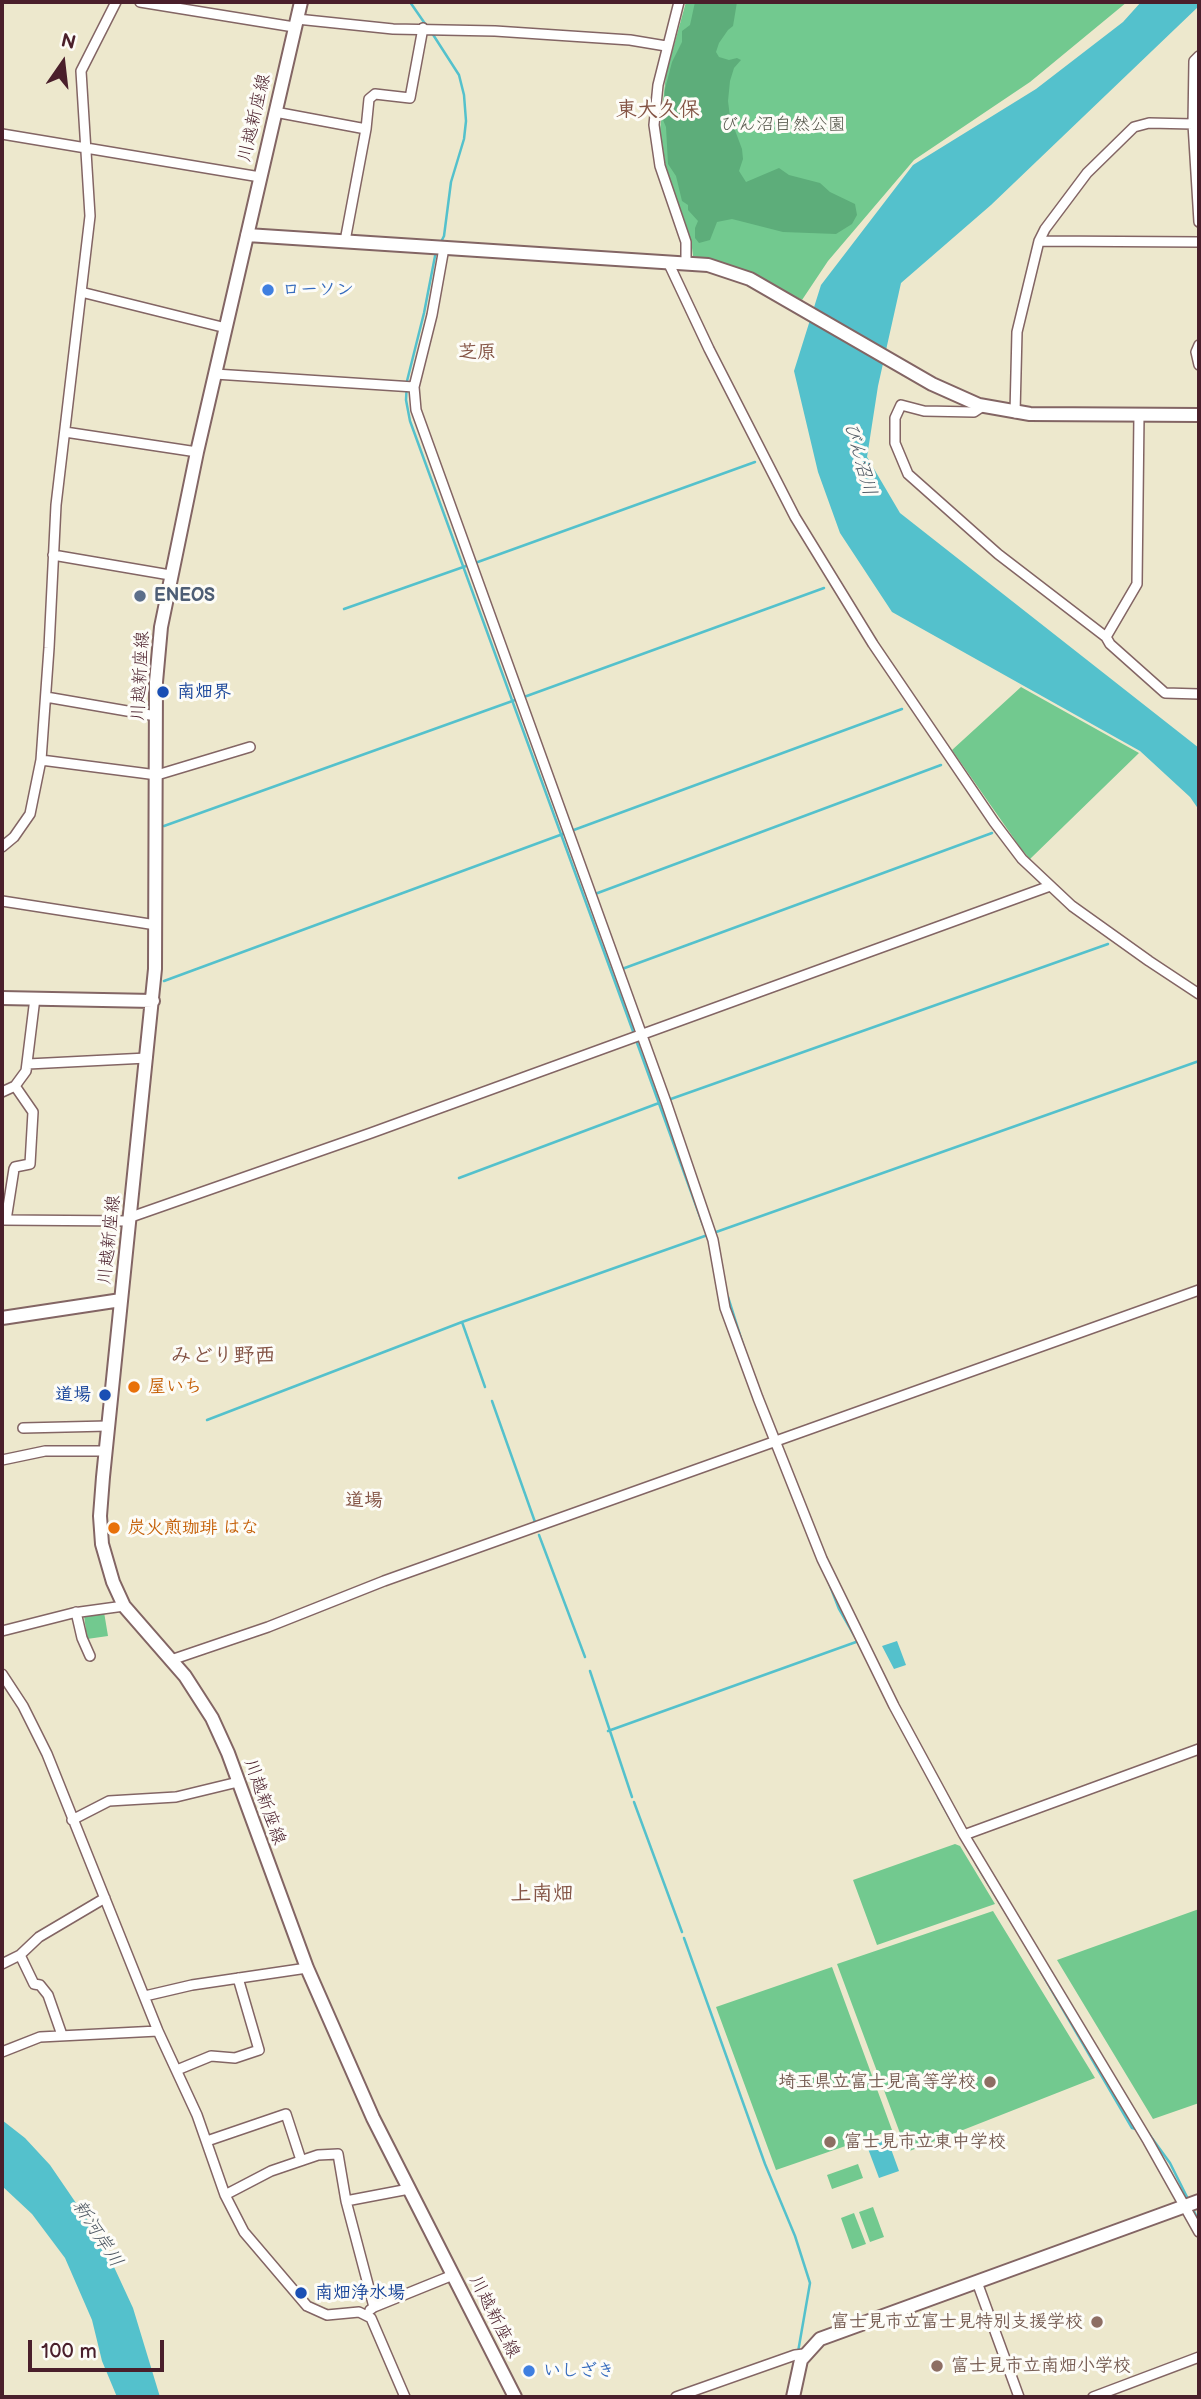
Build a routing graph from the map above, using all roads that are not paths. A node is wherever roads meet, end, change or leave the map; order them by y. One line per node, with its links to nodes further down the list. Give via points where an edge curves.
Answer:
1 (116, 2): 13 (street, via 81,71)
2 (140, 2): 5 (street)
3 (301, 2): 5 (main road, 川越新座線)
4 (679, 2): 7 (street)
5 (295, 23): 6 (street); 9 (main road, 川越新座線)
6 (423, 29): 7 (street); 11 (street, via 410,98 375,93 369,99)
7 (666, 46): 22 (street, via 655,98 655,139 686,242)
8 (1199, 56): 10 (street, via 1194,61)
9 (275, 112): 11 (street); 14 (main road, 川越新座線)
10 (1193, 124): 15 (street); 18 (street, via 1134,127 1087,173)
11 (366, 128): 17 (street)
12 (2, 134): 13 (street)
13 (84, 146): 14 (street); 23 (street, via 90,216)
14 (260, 177): 16 (main road, 川越新座線)
15 (1199, 222)
16 (247, 235): 17 (main road); 24 (main road, 川越新座線)
17 (345, 241): 20 (main road)
18 (1039, 241): 19 (street); 30 (street, via 1017,332)
19 (1199, 242)
20 (443, 248): 21 (main road); 28 (street)
21 (668, 262): 22 (main road); 45 (street, via 795,517 873,644 1015,851)
22 (686, 263): 29 (main road, via 739,274 944,391)
23 (81, 292): 24 (street); 33 (street)
24 (226, 328): 27 (main road, 川越新座線)
25 (1199, 345): 26 (street)
26 (1199, 365)
27 (215, 374): 28 (street); 34 (main road, 川越新座線)
28 (414, 387): 52 (street, via 420,420)
29 (983, 406): 30 (main road); 37 (street, via 974,412 924,411 901,405 894,430 902,463 917,483 998,554)
30 (1015, 413): 31 (main road)
31 (1139, 415): 32 (main road); 37 (street, via 1137,584)
32 (1199, 415)
33 (65, 432): 34 (street); 35 (street)
34 (197, 452): 36 (main road, 川越新座線)
35 (53, 555): 36 (street); 39 (street)
36 (170, 576): 40 (main road, 川越新座線, via 160,627)
37 (1106, 637): 38 (street, via 1165,694)
38 (1199, 694)
39 (46, 697): 40 (street); 42 (street)
40 (156, 716): 43 (main road, 川越新座線)
41 (250, 747): 43 (street)
42 (41, 760): 43 (street); 44 (street, via 30,814)
43 (157, 775): 47 (main road, 川越新座線)
44 (2, 847)
45 (1050, 886): 48 (street, via 1097,925); 52 (street)
46 (2, 901): 47 (street)
47 (156, 925): 51 (main road, 川越新座線)
48 (1199, 994)
49 (2, 998): 50 (main road)
50 (35, 998): 51 (main road); 54 (street)
51 (153, 1001): 53 (main road, 川越新座線)
52 (642, 1034): 57 (street); 64 (street, via 713,1240 725,1308)
53 (148, 1058): 54 (street); 57 (main road, 川越新座線)
54 (28, 1065): 55 (street)
55 (15, 1086): 56 (street); 58 (street, via 33,1112 30,1164 14,1169)
56 (2, 1092)
57 (130, 1219): 58 (street); 60 (main road, 川越新座線)
58 (4, 1220)
59 (1199, 1290): 64 (street)
60 (121, 1300): 61 (main road); 62 (main road, 川越新座線)
61 (2, 1318)
62 (108, 1426): 63 (street); 65 (main road, 川越新座線)
63 (23, 1428)
64 (776, 1442): 71 (street); 76 (street, via 860,1640)
65 (106, 1451): 66 (street, via 45,1451); 67 (main road, 川越新座線, via 102,1544)
66 (2, 1460)
67 (124, 1606): 68 (street); 71 (main road, 川越新座線)
68 (76, 1612): 69 (street); 70 (street)
69 (2, 1631)
70 (90, 1656)
71 (171, 1660): 74 (main road, 川越新座線, via 212,1718)
72 (2, 1674): 75 (street, via 47,1754)
73 (1199, 1749): 76 (street)
74 (239, 1782): 75 (street, via 176,1797 109,1801); 80 (main road, 川越新座線)
75 (72, 1820): 77 (street)
76 (964, 1835): 93 (street)
77 (105, 1898): 78 (street, via 39,1937); 82 (street)
78 (20, 1955): 79 (street); 84 (street, via 34,1984 48,1995)
79 (2, 1964)
80 (307, 1968): 81 (street); 89 (main road, 川越新座線)
81 (238, 1979): 82 (street); 86 (street, via 259,2050 235,2059 211,2056)
82 (145, 1996): 83 (street)
83 (158, 2031): 84 (street); 86 (street)
84 (62, 2035): 85 (street, via 40,2037)
85 (2, 2052)
86 (177, 2070): 87 (street)
87 (207, 2141): 88 (street, via 286,2114); 90 (street)
88 (301, 2160): 90 (street); 91 (street, via 338,2154)
89 (409, 2189): 91 (street); 95 (main road, 川越新座線)
90 (225, 2195): 97 (street, via 244,2232 307,2306 327,2315)
91 (346, 2201): 97 (street)
92 (1199, 2201): 93 (main road)
93 (1185, 2207): 94 (street); 96 (main road)
94 (1199, 2232)
95 (453, 2275): 97 (street); 101 (main road, 川越新座線)
96 (977, 2283): 98 (main road, via 832,2334); 104 (street)
97 (370, 2310): 100 (street)
98 (804, 2354): 102 (street); 103 (main road)
99 (1199, 2357): 105 (street)
100 (405, 2397)
101 (515, 2397)
102 (676, 2397)
103 (793, 2397)
104 (1020, 2397)
105 (1093, 2397)

